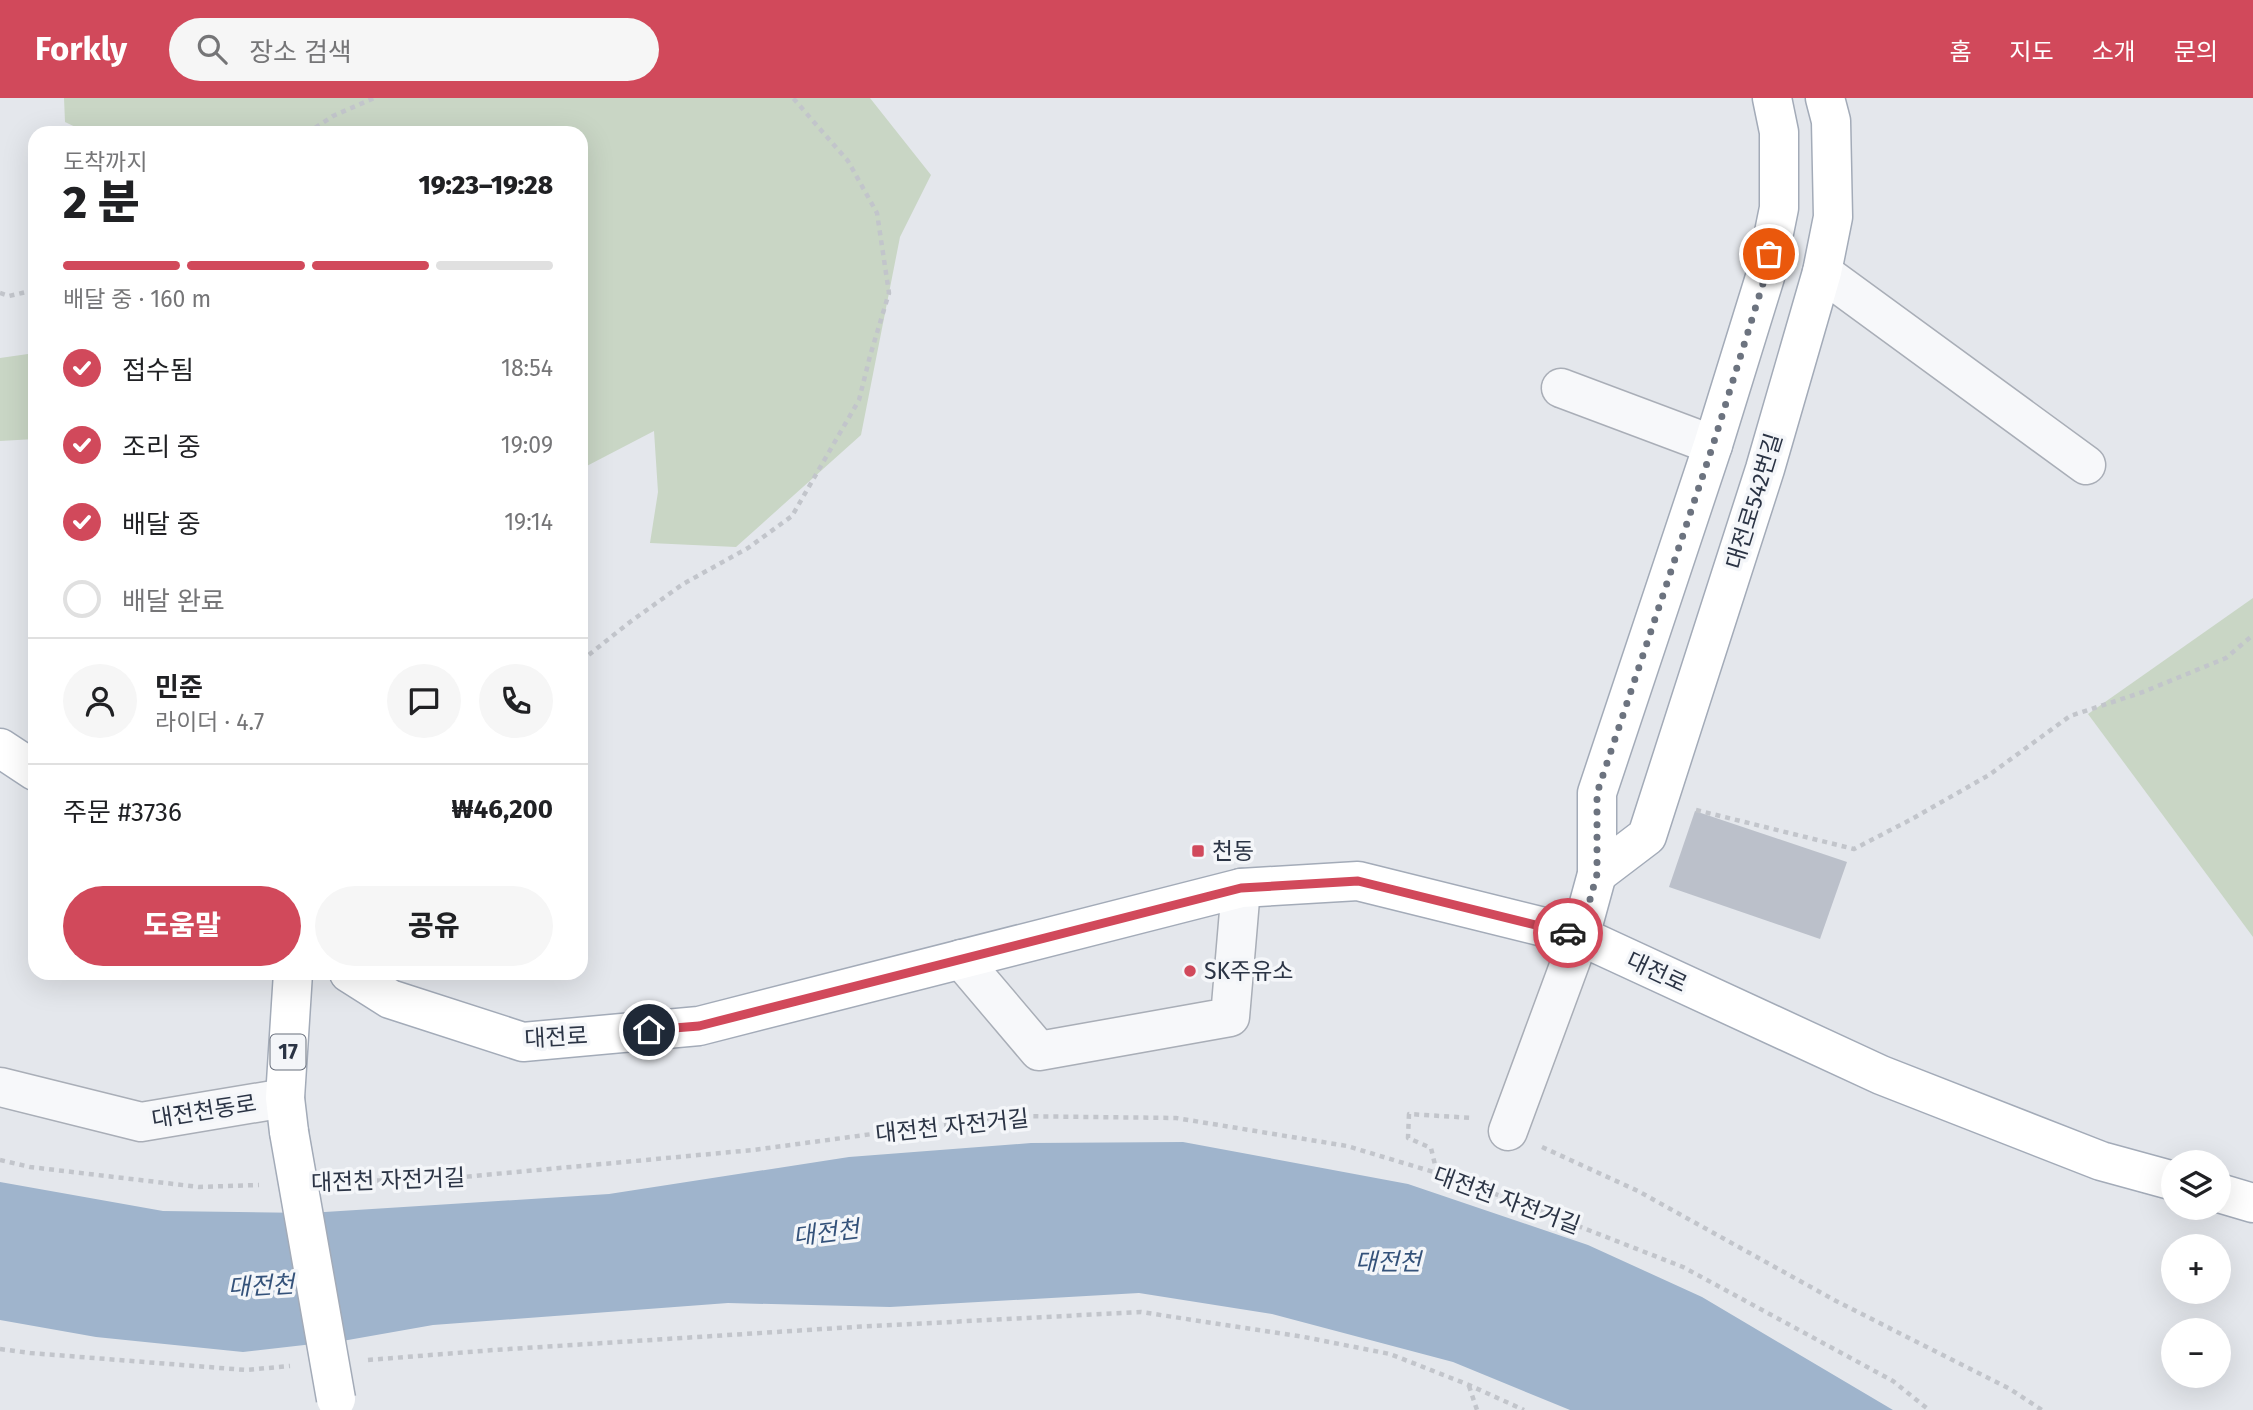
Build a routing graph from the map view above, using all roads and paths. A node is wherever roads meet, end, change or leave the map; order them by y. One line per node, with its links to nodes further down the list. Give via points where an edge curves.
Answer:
1 (374, 98): 5 (path)
2 (793, 98): 13 (path, via 848,161 877,214 889,293 859,400 792,516 748,548 683,584)
3 (1772, 98): 10 (main road, via 1779,132 1779,208 1765,277)
4 (1825, 98): 6 (main road, 대전로542번길, via 1831,121 1833,217)
5 (318, 126)
6 (1822, 272): 11 (street); 16 (main road, 대전로542번길, via 1765,469)
7 (28, 292): 8 (path)
8 (0, 293)
9 (1561, 388): 10 (street)
10 (1713, 445): 17 (main road, via 1597,793)
11 (2086, 466)
12 (2253, 635): 16 (path, via 2226,658 2070,716 1989,775 1854,849 1694,810)
13 (588, 655)
14 (0, 748): 15 (main road)
15 (28, 766)
16 (1647, 836): 17 (main road)
17 (1597, 874): 19 (main road)
18 (1241, 888): 19 (main road, 대전로, via 1358,881); 20 (main road, 대전로); 20 (street, via 1230,1017 1039,1051)
19 (1580, 936): 25 (street); 28 (main road, 대전로, via 1881,1075 2101,1161)
20 (961, 959): 22 (main road, 대전로, via 699,1026 523,1042 390,999)
21 (293, 980): 24 (main road, 17)
22 (360, 980)
23 (0, 1087): 24 (street, 대전천동로, via 141,1122)
24 (287, 1115): 37 (main road, 17, bridge)
25 (1507, 1131): 27 (path, via 1471,1118 1409,1114 1408,1138 1430,1148); 41 (path, via 1638,1191)
26 (0, 1160): 30 (path, via 199,1187)
27 (1437, 1173): 29 (path, 대전천 자전거길, via 1347,1146 1175,1118 1007,1116 753,1150 452,1178); 40 (path, 대전천 자전거길, via 1684,1267 1893,1381)
28 (2161, 1177)
29 (332, 1182)
30 (266, 1185)
31 (2231, 1197): 32 (main road)
32 (2253, 1203)
33 (0, 1349): 35 (path, via 246,1370)
34 (356, 1361): 36 (path, via 1141,1312 1390,1354)
35 (301, 1365)
36 (1468, 1385): 38 (path); 39 (path)
37 (337, 1404)
38 (1477, 1410)
39 (1524, 1410)
40 (1929, 1410)
41 (2042, 1410)

